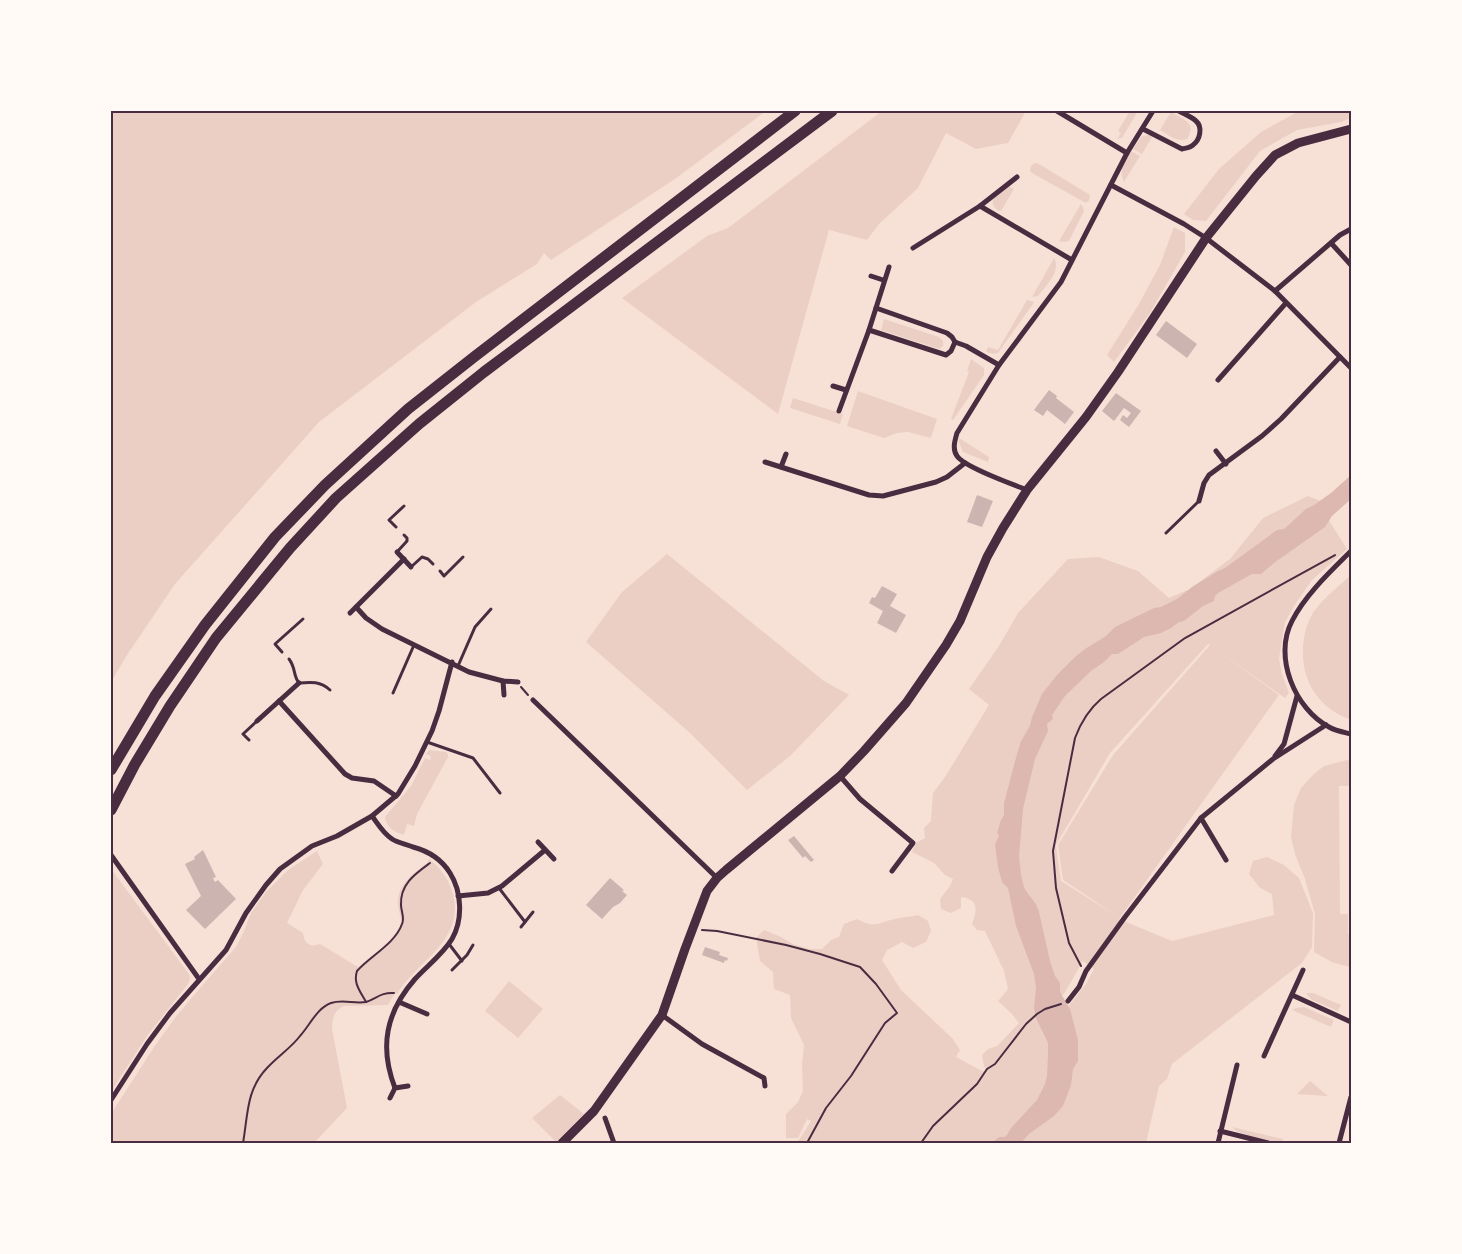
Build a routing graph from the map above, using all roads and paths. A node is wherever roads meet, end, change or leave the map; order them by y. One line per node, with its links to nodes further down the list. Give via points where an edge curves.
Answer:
1 (795, 111): 77 (highway, via 408,409 325,485 275,537 205,625 155,696)
2 (832, 111): 81 (highway, via 484,372 419,424 336,498 216,638 170,706)
3 (1058, 111): 8 (street)
4 (1153, 111): 6 (street)
5 (1179, 111): 6 (street, via 1201,128 1195,144 1189,148 1182,149)
6 (1143, 129): 8 (street)
7 (1351, 129): 13 (main road, via 1298,143 1275,155)
8 (1127, 153): 10 (street)
9 (1017, 177): 11 (street)
10 (1111, 185): 13 (street); 16 (street)
11 (980, 206): 15 (street); 16 (street)
12 (1351, 229): 14 (street)
13 (1206, 238): 21 (street); 39 (main road, via 1118,372)
14 (1331, 243): 17 (street); 21 (street)
15 (913, 248)
16 (1072, 260): 27 (street, via 1061,282)
17 (1351, 264)
18 (889, 267): 20 (street)
19 (871, 276): 20 (street)
20 (883, 280): 23 (street)
21 (1275, 290): 22 (street)
22 (1286, 304): 26 (street); 29 (street)
23 (876, 308): 24 (street); 25 (street, via 947,333)
24 (869, 330): 25 (street, via 946,354); 31 (street)
25 (955, 342): 27 (street)
26 (1340, 357): 28 (street); 37 (street, via 1281,419)
27 (999, 365): 36 (street, via 957,433 954,449 956,456)
28 (1351, 368)
29 (1218, 380)
30 (834, 386): 31 (street)
31 (846, 390): 32 (street)
32 (840, 411)
33 (1216, 451): 37 (street)
34 (786, 454): 38 (street)
35 (765, 462): 38 (street)
36 (965, 463): 38 (street, via 936,482 883,496 870,495); 39 (street)
37 (1226, 464): 40 (street, via 1209,475)
38 (781, 467)
39 (1027, 490): 78 (main road, via 987,557 960,621 933,665 900,710)
40 (1199, 501): 43 (lane)
41 (404, 506): 42 (lane, via 390,520)
42 (396, 527)
43 (1166, 533)
44 (404, 535): 46 (lane, via 407,541)
45 (1351, 550): 68 (street, via 1304,601 1291,622 1286,664)
46 (396, 552): 49 (street)
47 (1336, 554): 103 (path, via 1185,638 1101,699 1089,709 1080,724 1052,851 1056,888 1069,943)
48 (463, 557): 52 (lane, via 444,576)
49 (404, 559): 51 (street); 53 (street)
50 (433, 564): 51 (lane, via 422,558)
51 (411, 567)
52 (440, 571)
53 (356, 607): 55 (street); 57 (street, via 373,623)
54 (491, 609): 61 (lane, via 475,627)
55 (350, 613)
56 (303, 619): 58 (lane, via 275,644)
57 (414, 645): 60 (street); 66 (lane)
58 (282, 652)
59 (289, 660): 64 (lane)
60 (452, 662): 61 (street); 75 (street)
61 (458, 666): 62 (street)
62 (503, 681): 63 (street); 67 (street)
63 (518, 682): 69 (path)
64 (299, 683): 65 (lane, via 317,682); 70 (street)
65 (330, 690)
66 (393, 693)
67 (504, 695)
68 (1297, 696): 72 (street, via 1309,712); 76 (street, via 1284,744)
69 (533, 700): 91 (street)
70 (279, 701): 71 (street); 80 (street, via 345,774 374,781)
71 (258, 721): 74 (lane, via 243,734)
72 (1326, 725): 73 (street); 76 (street)
73 (1351, 734)
74 (248, 740)
75 (427, 742): 79 (lane, via 473,758); 80 (street)
76 (1273, 759): 83 (street)
77 (111, 770)
78 (840, 776): 90 (street, via 860,799 913,843); 91 (main road)
79 (500, 794)
80 (396, 796): 82 (street)
81 (111, 810)
82 (372, 816): 87 (street, via 391,839); 104 (street, via 286,863 246,913 226,950)
83 (1201, 818): 89 (street); 103 (street)
84 (538, 842): 85 (street)
85 (545, 850): 88 (street); 92 (street)
86 (111, 855): 104 (street)
87 (436, 858): 93 (street, via 455,882); 108 (path, via 411,877 405,886 400,929 357,971 356,983)
88 (554, 859)
89 (1226, 860)
90 (892, 871)
91 (717, 878): 110 (main road, via 707,891)
92 (499, 888): 93 (street, via 483,894); 95 (lane)
93 (458, 896): 98 (street, via 458,922)
94 (533, 912): 95 (lane)
95 (525, 922): 96 (lane)
96 (521, 927)
97 (704, 930): 125 (path, via 794,947 860,967 897,1013 885,1024 826,1108)
98 (448, 943): 100 (lane); 106 (street)
99 (473, 945): 100 (lane)
100 (462, 961): 101 (lane)
101 (452, 970)
102 (1303, 970): 105 (street)
103 (1086, 971): 107 (street)
104 (199, 979): 119 (street, via 147,1044)
105 (1292, 995): 111 (street); 112 (street)
106 (400, 1000): 108 (path, via 391,993); 109 (street); 116 (street, via 392,1015 386,1042 387,1063)
107 (1068, 1001): 126 (path, via 1045,1009 1026,1024 995,1064 933,1126)
108 (366, 1002): 122 (path, via 337,1001 325,1006 295,1042 266,1069 249,1102)
109 (427, 1014)
110 (662, 1015): 115 (street, via 702,1044 764,1078); 123 (main road, via 589,1117)
111 (1351, 1022)
112 (1264, 1056)
113 (1237, 1065): 121 (street)
114 (408, 1086): 116 (street)
115 (765, 1086)
116 (395, 1088): 118 (street)
117 (1351, 1097): 129 (street)
118 (390, 1098)
119 (111, 1100)
120 (606, 1118): 124 (street)
121 (1220, 1131): 127 (street); 128 (street)
122 (242, 1143)
123 (562, 1143)
124 (614, 1143)
125 (807, 1143)
126 (921, 1143)
127 (1218, 1143)
128 (1268, 1143)
129 (1339, 1143)

